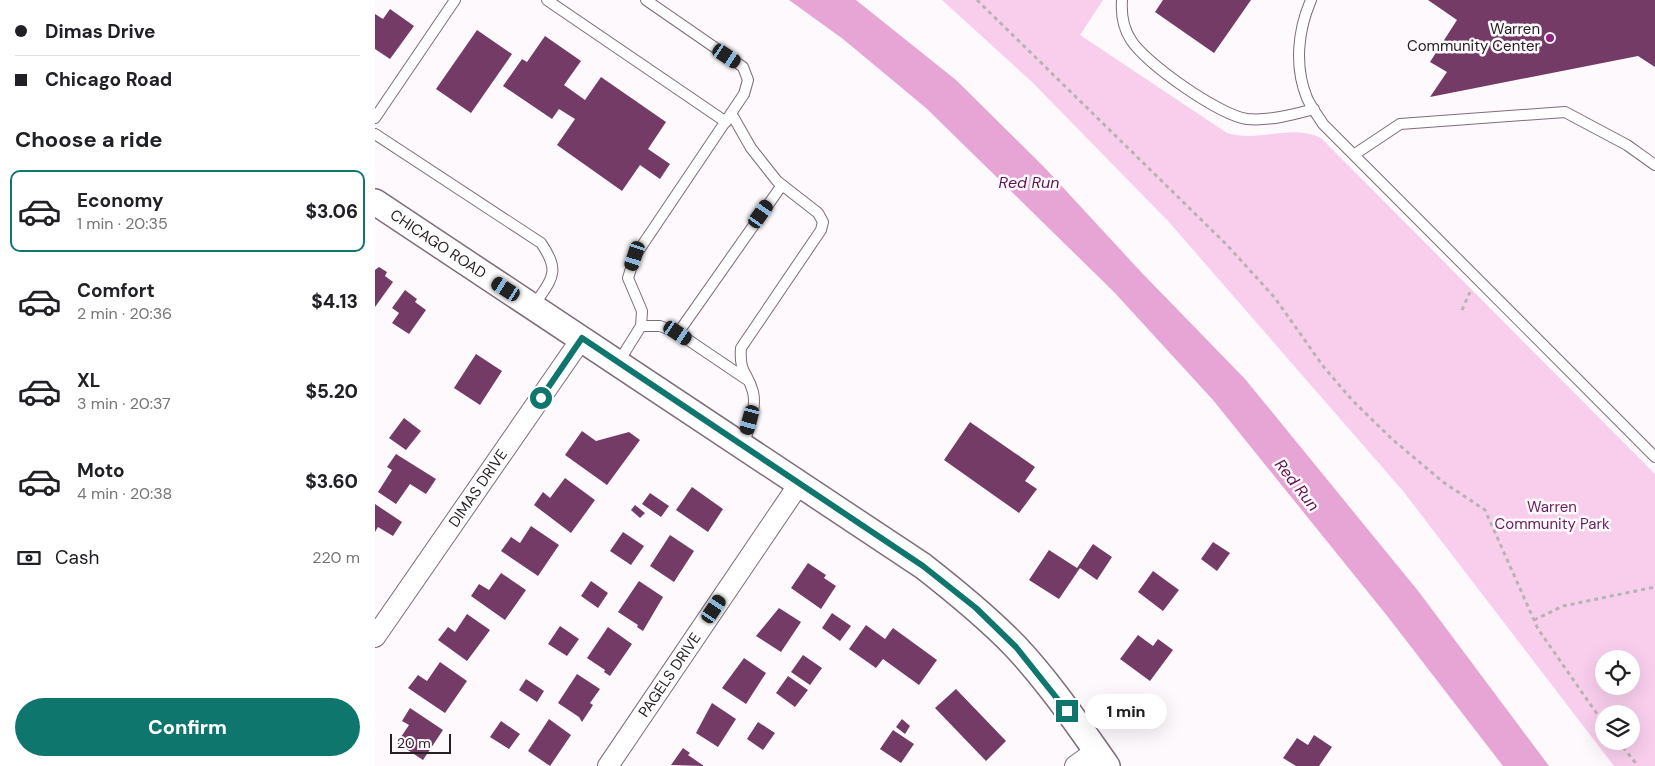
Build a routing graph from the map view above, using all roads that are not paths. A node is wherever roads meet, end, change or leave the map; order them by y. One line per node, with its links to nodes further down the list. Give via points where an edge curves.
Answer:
1 (455, 0): 8 (lane)
2 (547, 0): 7 (lane)
3 (646, 0): 7 (lane, via 743,66 748,80 744,94)
4 (1122, 0): 6 (lane, via 1121,16 1131,40 1141,52 1215,107 1245,119 1269,119)
5 (1311, 0): 6 (lane, via 1301,28 1299,50 1307,98)
6 (1314, 109): 10 (lane, via 1323,124)
7 (728, 117): 12 (lane); 15 (lane, via 635,256 628,278 642,310)
8 (375, 118)
9 (375, 134): 14 (lane, via 541,243 552,259 553,275)
10 (1355, 154): 11 (lane, via 1400,124 1565,112 1627,145); 21 (lane)
11 (1655, 165)
12 (782, 185): 16 (lane); 19 (lane, via 818,213 823,222 821,230 741,348 740,364)
13 (375, 202): 14 (street, CHICAGO ROAD)
14 (533, 307): 17 (street, CHICAGO ROAD)
15 (641, 326): 16 (lane, via 660,326); 18 (lane)
16 (678, 333): 19 (lane)
17 (582, 338): 18 (street, CHICAGO ROAD); 23 (street, DIMAS DRIVE)
18 (618, 363): 20 (street, CHICAGO ROAD)
19 (746, 379): 20 (lane, via 753,392 754,406)
20 (743, 447): 22 (street, CHICAGO ROAD)
21 (1655, 457)
22 (799, 484): 24 (street, CHICAGO ROAD, via 923,566 976,608 1016,647); 25 (street, PAGELS DRIVE)
23 (375, 637)
24 (1102, 758): 26 (street)
25 (608, 766)
26 (1075, 766)

